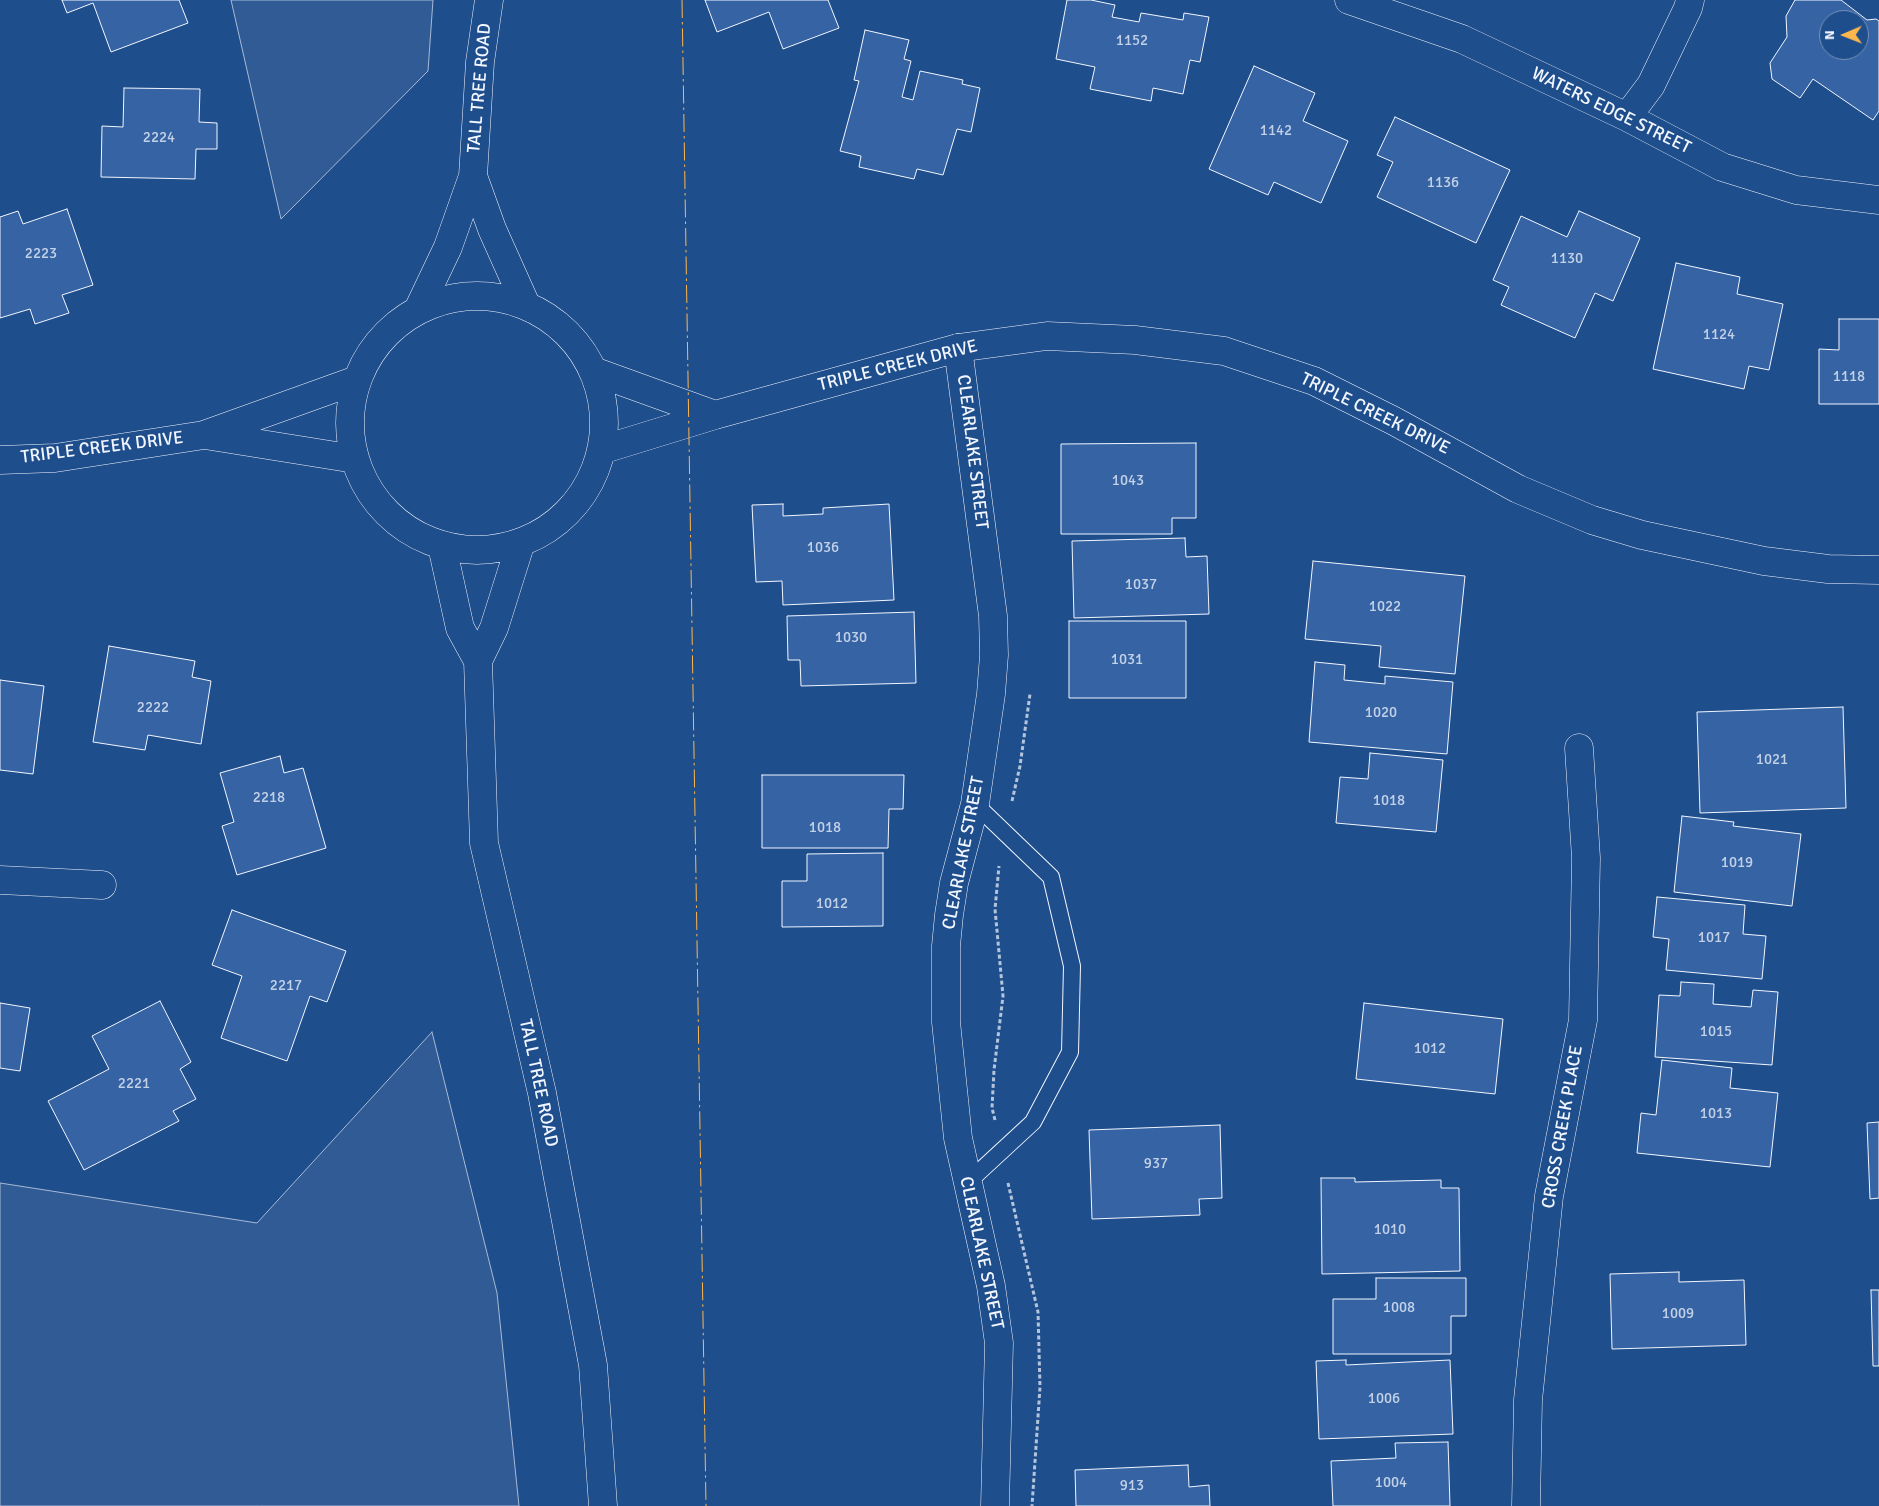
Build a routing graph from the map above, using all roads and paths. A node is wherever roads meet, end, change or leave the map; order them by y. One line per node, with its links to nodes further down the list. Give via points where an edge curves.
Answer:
1 (489, 0): 5 (street, TALL TREE ROAD, via 480,62)
2 (1349, 0): 4 (street, WATERS EDGE STREET, via 1462,38)
3 (1690, 0): 4 (street, via 1651,85)
4 (1627, 117): 6 (street, WATERS EDGE STREET, via 1722,167 1796,190)
5 (473, 176): 7 (street, TALL TREE ROAD, via 492,229); 8 (street, TALL TREE ROAD, via 448,247)
6 (1879, 200)
7 (526, 305): 8 (street, via 480,295 448,298); 10 (street, via 566,332)
8 (418, 310): 11 (street, via 381,339)
9 (958, 348): 12 (street, TRIPLE CREEK DRIVE); 19 (street, TRIPLE CREEK DRIVE, via 1047,336 1135,340 1224,351 1314,381 1518,488 1592,520 1642,535 1764,561 1828,569); 22 (street, CLEARLAKE STREET, via 993,616 992,694)
10 (593, 371): 12 (street); 14 (street, via 602,402)
11 (357, 380): 13 (street, TRIPLE CREEK DRIVE); 15 (street, via 350,428)
12 (715, 415): 14 (street, TRIPLE CREEK DRIVE)
13 (204, 435): 15 (street, TRIPLE CREEK DRIVE); 16 (street, TRIPLE CREEK DRIVE, via 55,458)
14 (601, 450): 17 (street, via 591,480 573,506 549,528)
15 (355, 459): 18 (street, via 368,489 388,514 413,533)
16 (0, 460)
17 (521, 542): 18 (street, via 474,551); 20 (street, TALL TREE ROAD, via 494,628)
18 (442, 546): 20 (street, TALL TREE ROAD, via 460,628)
19 (1879, 570)
20 (478, 661): 26 (street, TALL TREE ROAD, via 484,843 542,1093 593,1365)
21 (1579, 748): 28 (street, CROSS CREEK PLACE, via 1586,858 1583,1020 1549,1196 1528,1400)
22 (975, 804): 25 (street, CLEARLAKE STREET, via 954,883 946,946 946,1022 958,1138); 25 (lane, via 1051,878 1072,973 1070,1052 1033,1122)
23 (0, 880): 24 (street)
24 (102, 885)
25 (967, 1183): 27 (street, CLEARLAKE STREET, via 991,1286 999,1343)
26 (603, 1506)
27 (994, 1506)
28 (1526, 1506)

